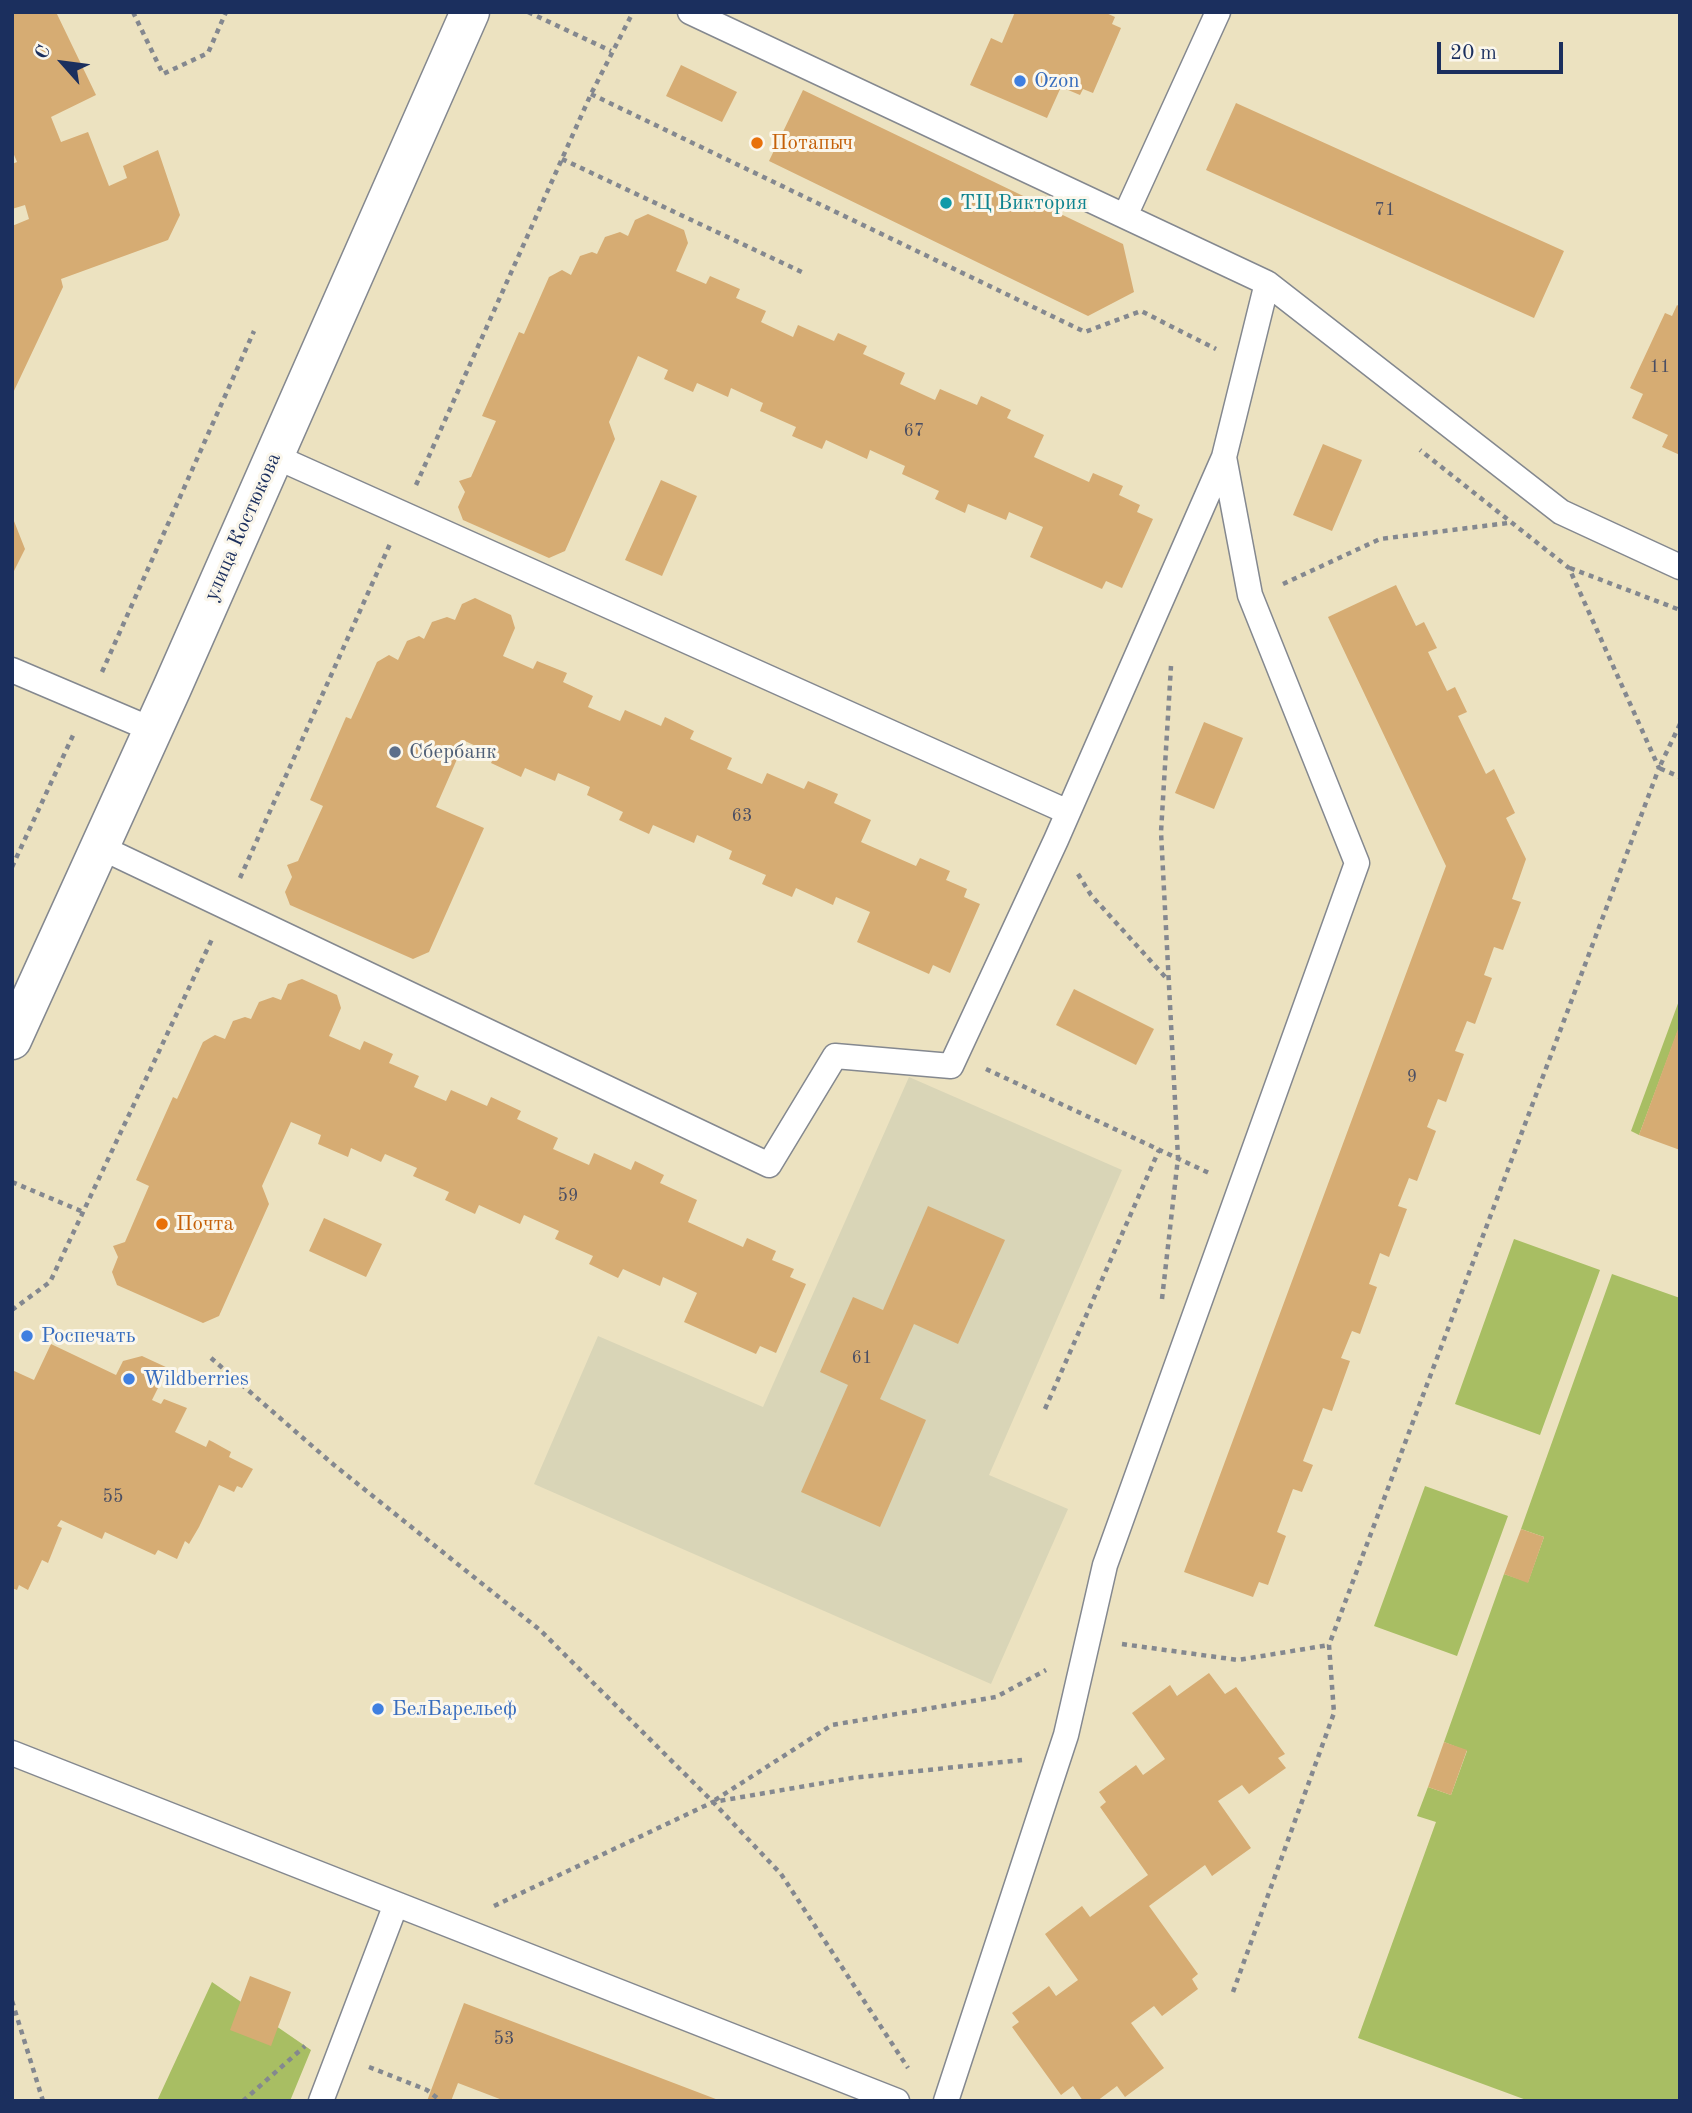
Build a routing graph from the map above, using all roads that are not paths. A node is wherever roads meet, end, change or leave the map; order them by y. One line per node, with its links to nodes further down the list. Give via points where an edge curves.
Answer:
1 (470, 12): 6 (main road, улица Костюкова)
2 (690, 12): 4 (lane)
3 (1218, 12): 4 (lane)
4 (1125, 216): 5 (lane)
5 (1267, 283): 7 (lane); 8 (lane, via 1561,512)
6 (274, 456): 10 (main road, улица Костюкова); 11 (lane)
7 (1224, 457): 11 (lane); 18 (lane, via 1251,594 1357,863 1105,1565 1066,1735)
8 (1680, 567)
9 (12, 670): 10 (lane)
10 (153, 730): 12 (main road, улица Костюкова)
11 (1068, 812): 12 (lane, via 951,1066 835,1056 769,1165)
12 (100, 847): 13 (main road, улица Костюкова)
13 (12, 1040)
14 (12, 1753): 15 (lane)
15 (396, 1904): 16 (lane); 17 (lane)
16 (321, 2101)
17 (897, 2101)
18 (946, 2101)

